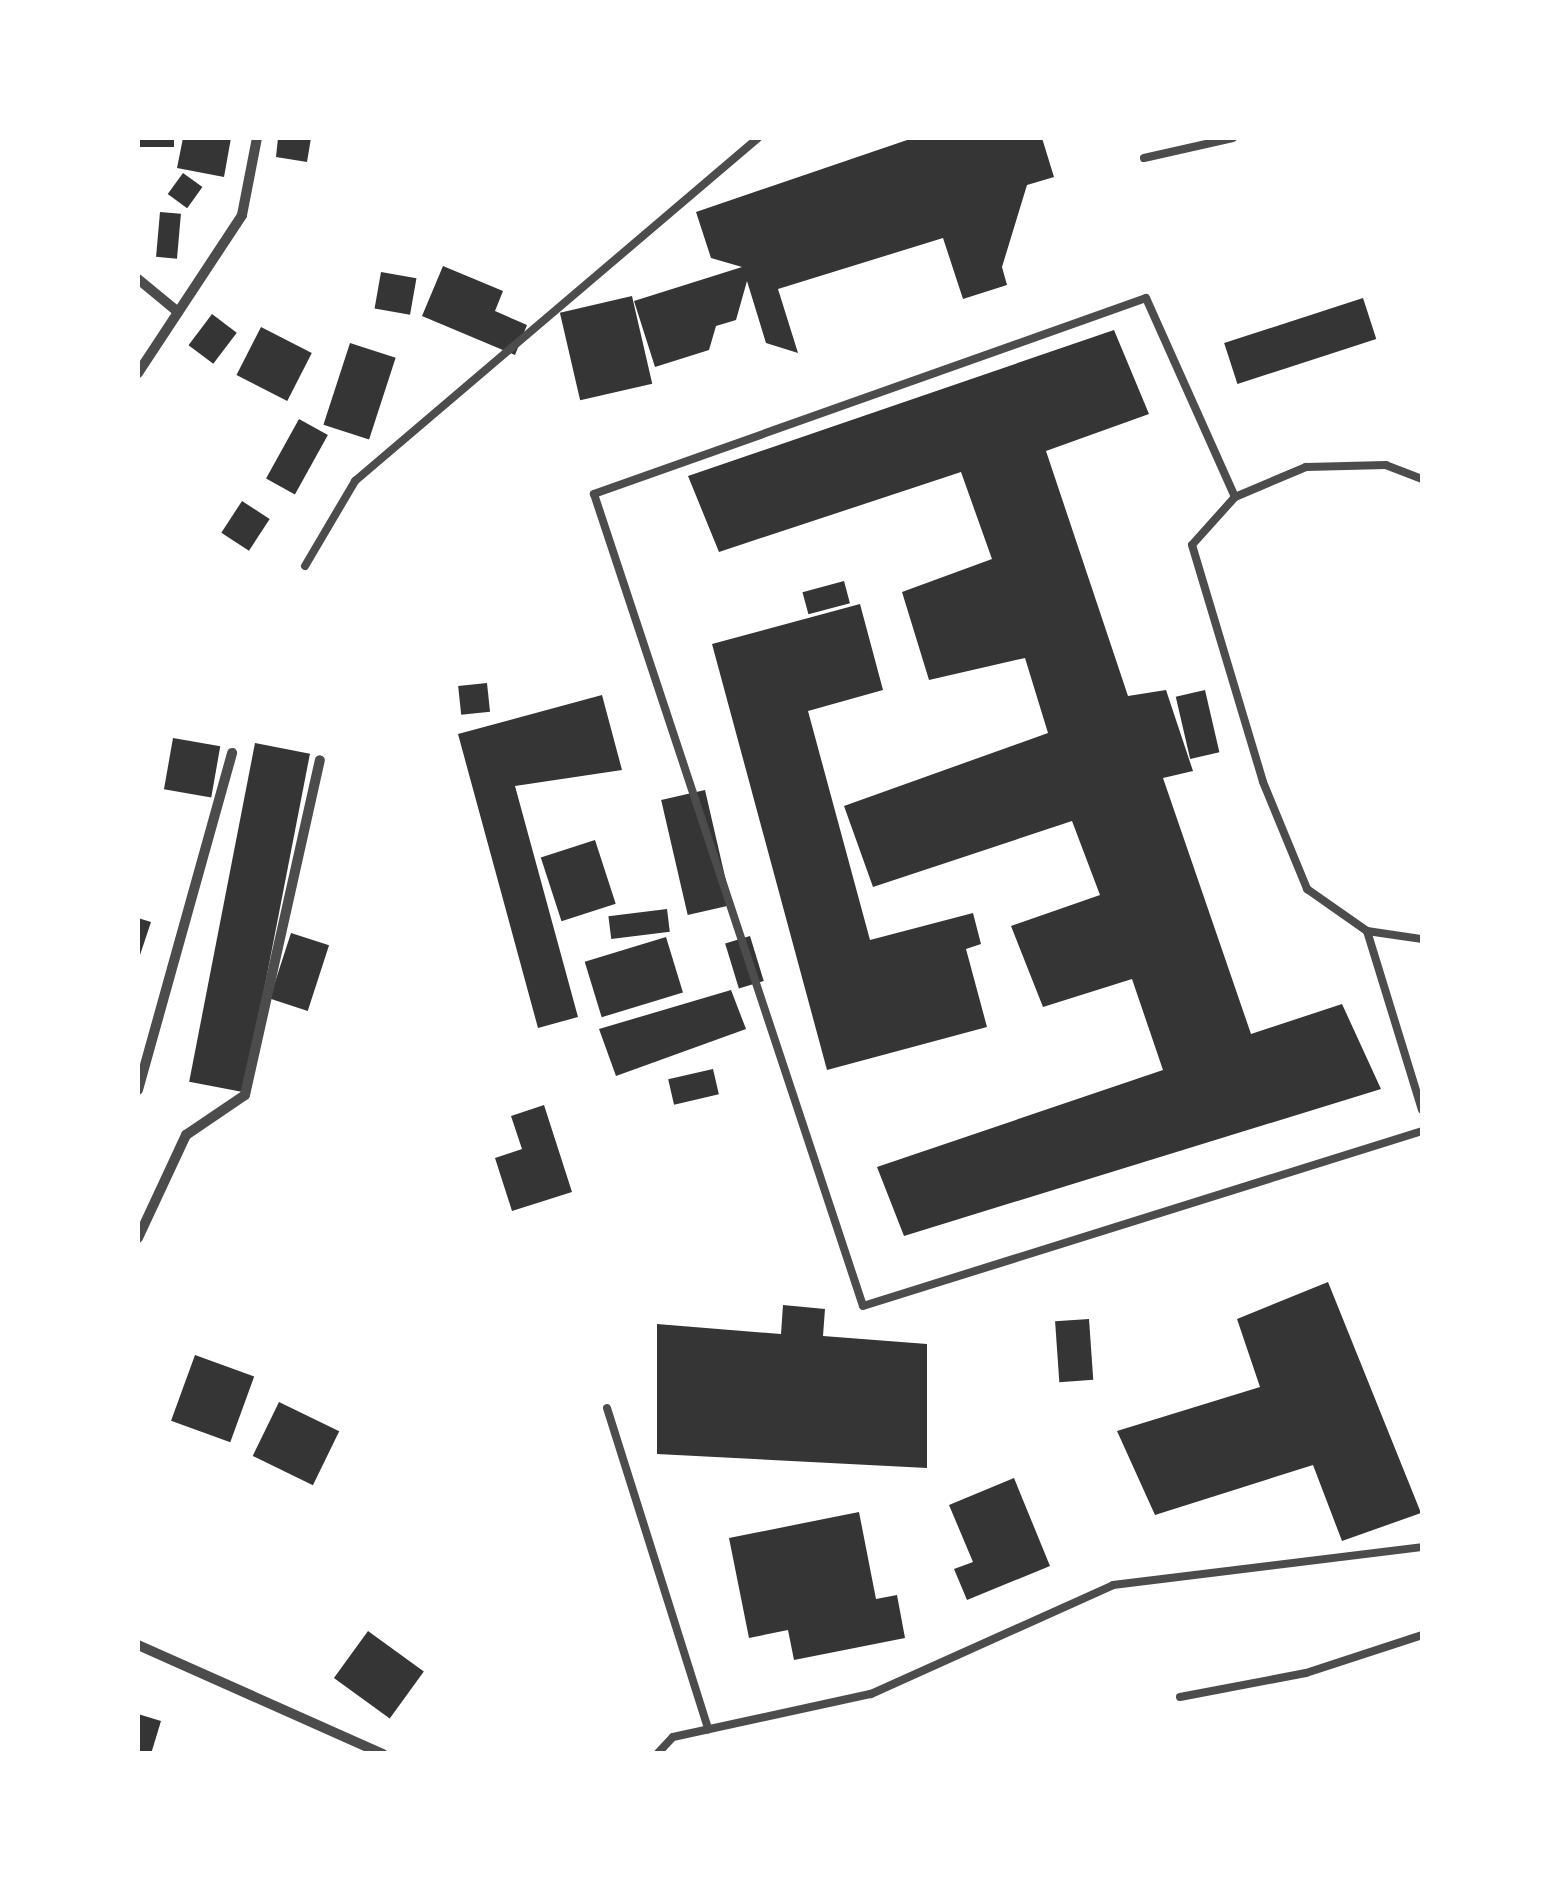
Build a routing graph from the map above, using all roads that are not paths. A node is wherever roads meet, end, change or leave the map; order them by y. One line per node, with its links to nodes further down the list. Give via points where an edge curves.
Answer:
1 (257, 138): 6 (street, via 242,215)
2 (758, 138): 10 (lane, via 356,480)
3 (1232, 138): 4 (lane)
4 (1144, 158)
5 (138, 278): 6 (street)
6 (178, 312): 7 (street)
7 (138, 373)
8 (1422, 479): 9 (lane, via 1386,465 1306,467)
9 (1235, 497): 13 (lane, via 1192,545 1214,625 1307,889); 17 (lane, via 1146,298 594,494 863,1306)
10 (305, 566)
11 (232, 753): 15 (street)
12 (320, 760): 18 (street, via 244,1095 186,1135)
13 (1367, 931): 14 (lane); 16 (lane)
14 (1422, 940)
15 (138, 1090)
16 (1422, 1110)
17 (1422, 1131)
18 (138, 1238)
19 (607, 1408): 24 (lane)
20 (1422, 1547): 24 (lane, via 1113,1586 871,1694)
21 (1422, 1635): 23 (lane, via 1306,1673)
22 (138, 1646): 25 (street)
23 (1180, 1697)
24 (708, 1729): 26 (lane, via 672,1737)
25 (384, 1754)
26 (657, 1754)

